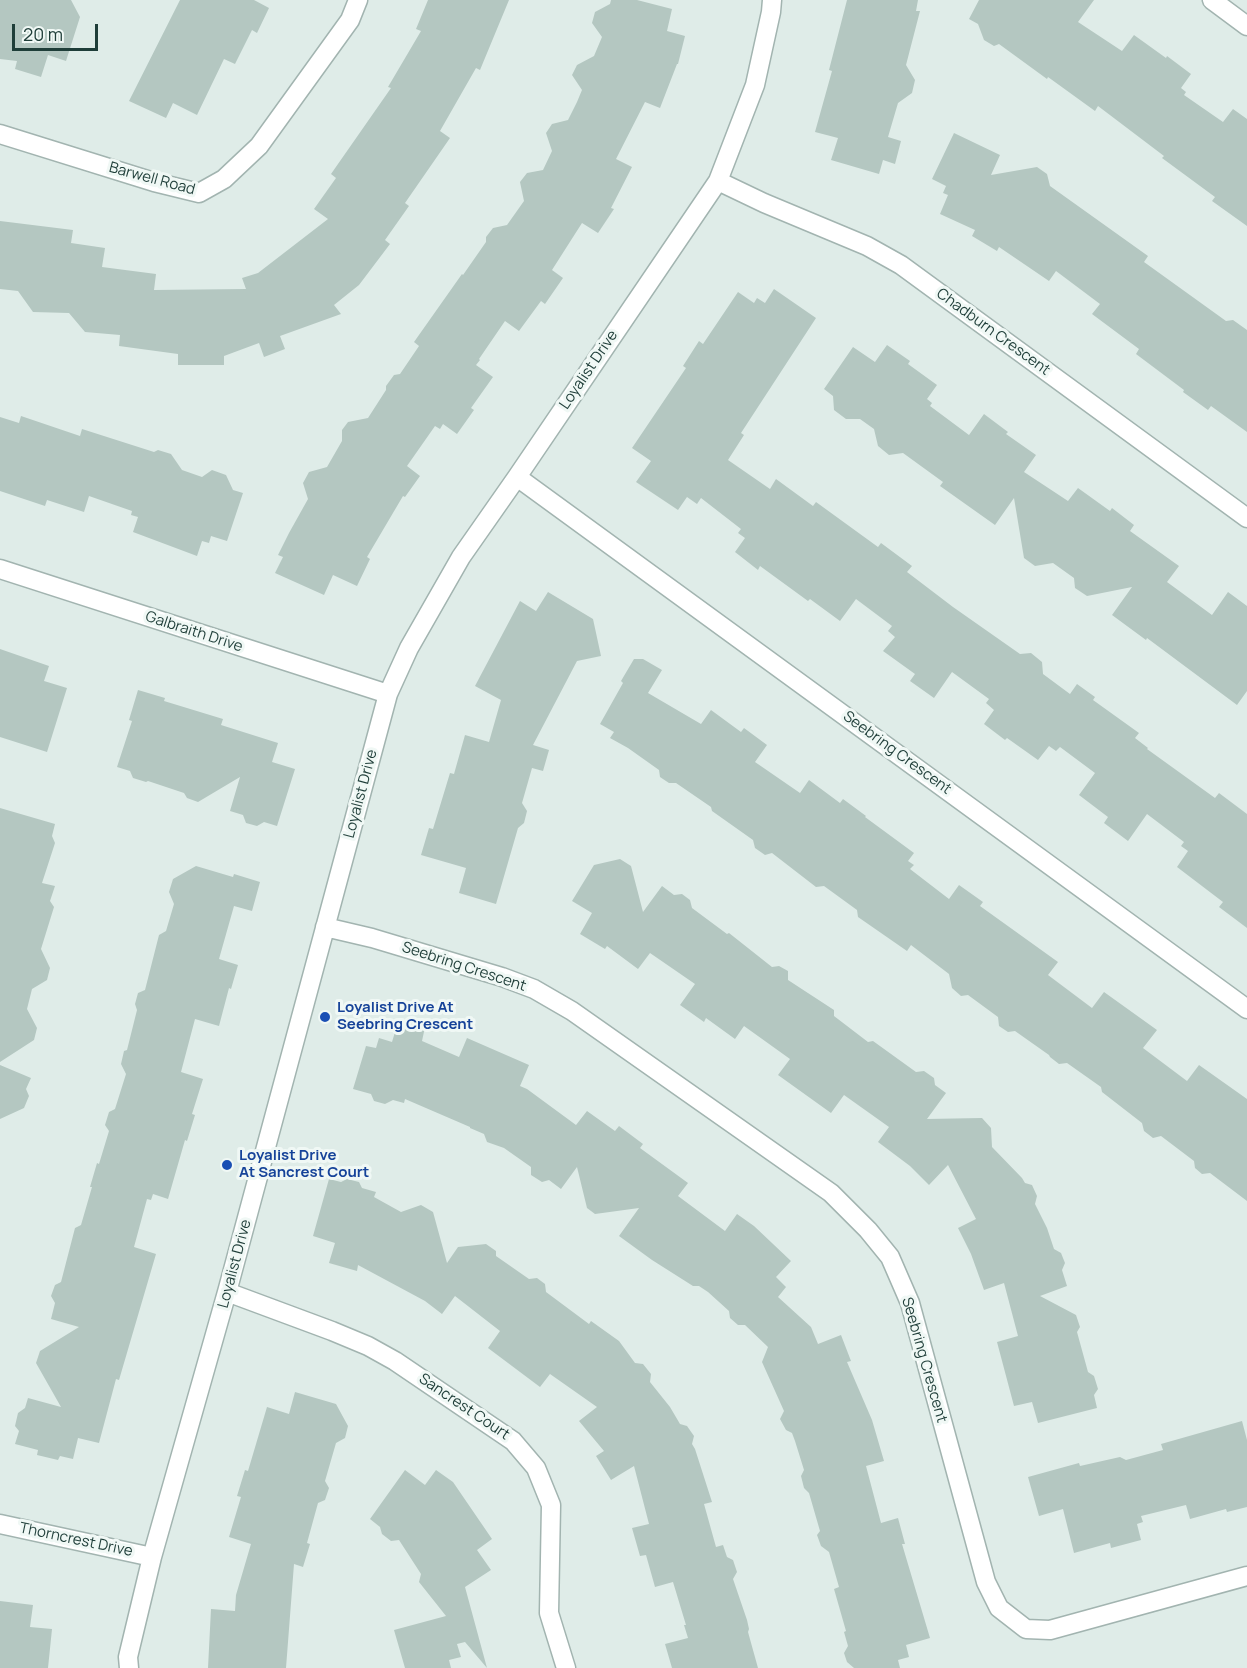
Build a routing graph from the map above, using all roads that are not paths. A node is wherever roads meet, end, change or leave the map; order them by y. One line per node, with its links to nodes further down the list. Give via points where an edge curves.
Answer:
1 (358, 0): 5 (street, Barwell Road, via 350,20 259,146 224,179 199,193)
2 (772, 0): 6 (street, Loyalist Drive, via 755,85)
3 (1212, 0): 4 (street)
4 (1247, 26)
5 (0, 134)
6 (718, 180): 7 (street, Loyalist Drive); 8 (street, Chadburn Crescent, via 901,265)
7 (517, 477): 10 (street, Loyalist Drive, via 461,557 409,648); 12 (street, Seebring Crescent)
8 (1247, 518)
9 (0, 569): 10 (street, Galbraith Drive)
10 (388, 694): 11 (street, Loyalist Drive)
11 (325, 927): 13 (street, Loyalist Drive); 16 (street, Seebring Crescent, via 534,989 572,1011 831,1193 868,1230 891,1257 910,1303 986,1582 999,1608 1026,1629 1050,1630)
12 (1247, 1009)
13 (227, 1292): 15 (street, Loyalist Drive); 18 (street, Sancrest Court, via 368,1346 513,1441 536,1468 551,1505 549,1613)
14 (0, 1524): 15 (street, Thorncrest Drive)
15 (152, 1557): 17 (street, Loyalist Drive, via 128,1657)
16 (1247, 1576)
17 (129, 1668)
18 (566, 1668)

